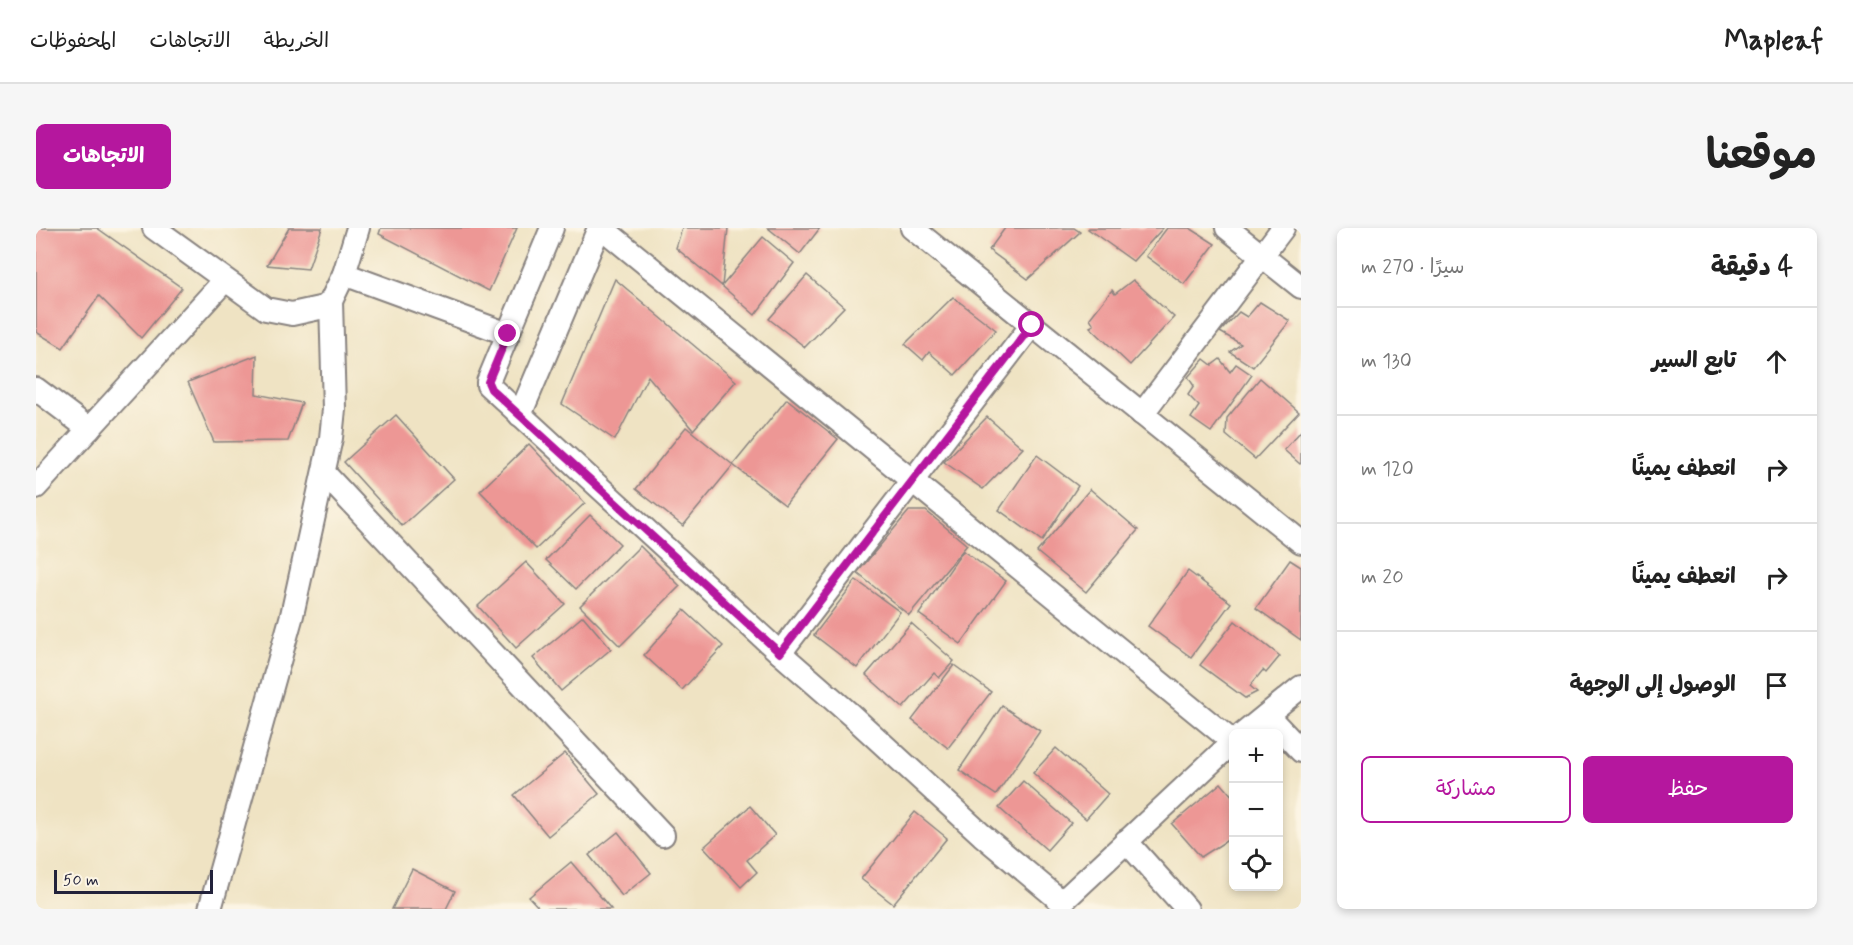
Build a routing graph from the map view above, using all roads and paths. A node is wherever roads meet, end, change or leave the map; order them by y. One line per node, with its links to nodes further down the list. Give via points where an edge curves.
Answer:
1 (154, 228): 10 (street)
2 (358, 228): 9 (street)
3 (552, 228): 14 (street)
4 (601, 228): 17 (street); 20 (street)
5 (912, 228): 13 (street)
6 (1227, 228): 8 (street)
7 (1283, 228): 8 (street)
8 (1261, 256): 11 (street); 16 (street)
9 (344, 274): 12 (street); 14 (street)
10 (225, 280): 12 (street, via 275,312 311,311); 18 (street)
11 (1301, 287)
12 (331, 301): 19 (street, via 334,409)
13 (1032, 325): 16 (street); 20 (street)
14 (508, 334): 17 (street, via 488,382)
15 (36, 389): 18 (street)
16 (1143, 414): 22 (street)
17 (520, 415): 23 (street)
18 (89, 429): 21 (street)
19 (324, 473): 30 (street); 33 (street, via 292,615)
20 (912, 481): 23 (street); 27 (street)
21 (36, 487)
22 (1301, 542)
23 (780, 653): 32 (street)
24 (1301, 687): 25 (street)
25 (1267, 715): 26 (street); 29 (street)
26 (1249, 729)
27 (1229, 739)
28 (1229, 746): 31 (street)
29 (1301, 751)
30 (663, 835)
31 (1126, 841): 32 (street); 34 (street)
32 (1059, 905)
33 (210, 909)
34 (1187, 909)

